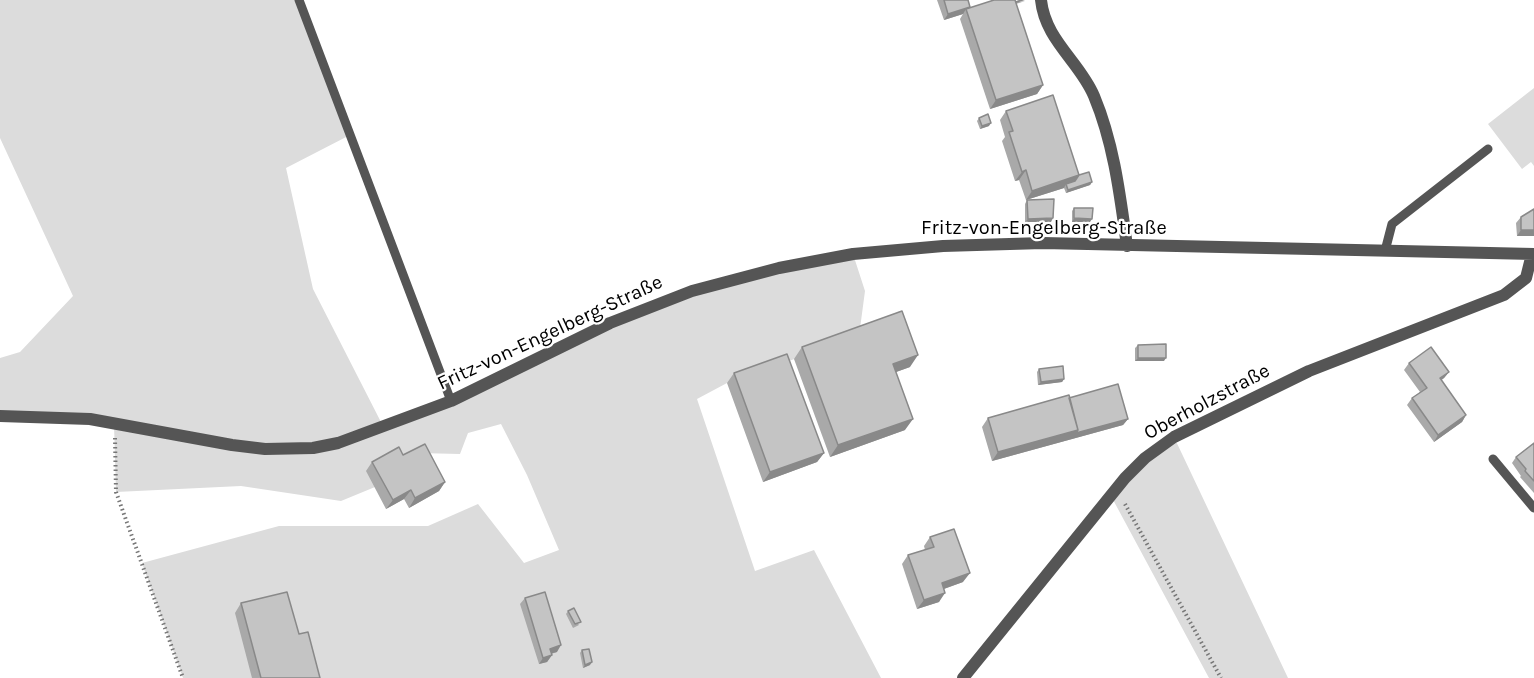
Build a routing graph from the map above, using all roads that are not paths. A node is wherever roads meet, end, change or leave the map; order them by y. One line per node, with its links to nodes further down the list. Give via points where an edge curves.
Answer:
1 (299, 0): 7 (lane)
2 (1041, 0): 4 (street, via 1055,39 1094,95 1114,156)
3 (1488, 149): 5 (lane, via 1392,224)
4 (1127, 246): 5 (street, Fritz-von-Engelberg-Straße); 7 (street, Fritz-von-Engelberg-Straße, via 943,246 853,254 779,268 692,291 610,323)
5 (1385, 251): 6 (street, Fritz-von-Engelberg-Straße)
6 (1533, 254): 11 (street, Oberholzstraße, via 1526,278 1504,295 1309,371 1174,437 1145,458)
7 (451, 401): 8 (street, Fritz-von-Engelberg-Straße, via 338,443 291,449 232,445 90,419)
8 (0, 416)
9 (1493, 459): 10 (lane)
10 (1534, 508)
11 (963, 678)

